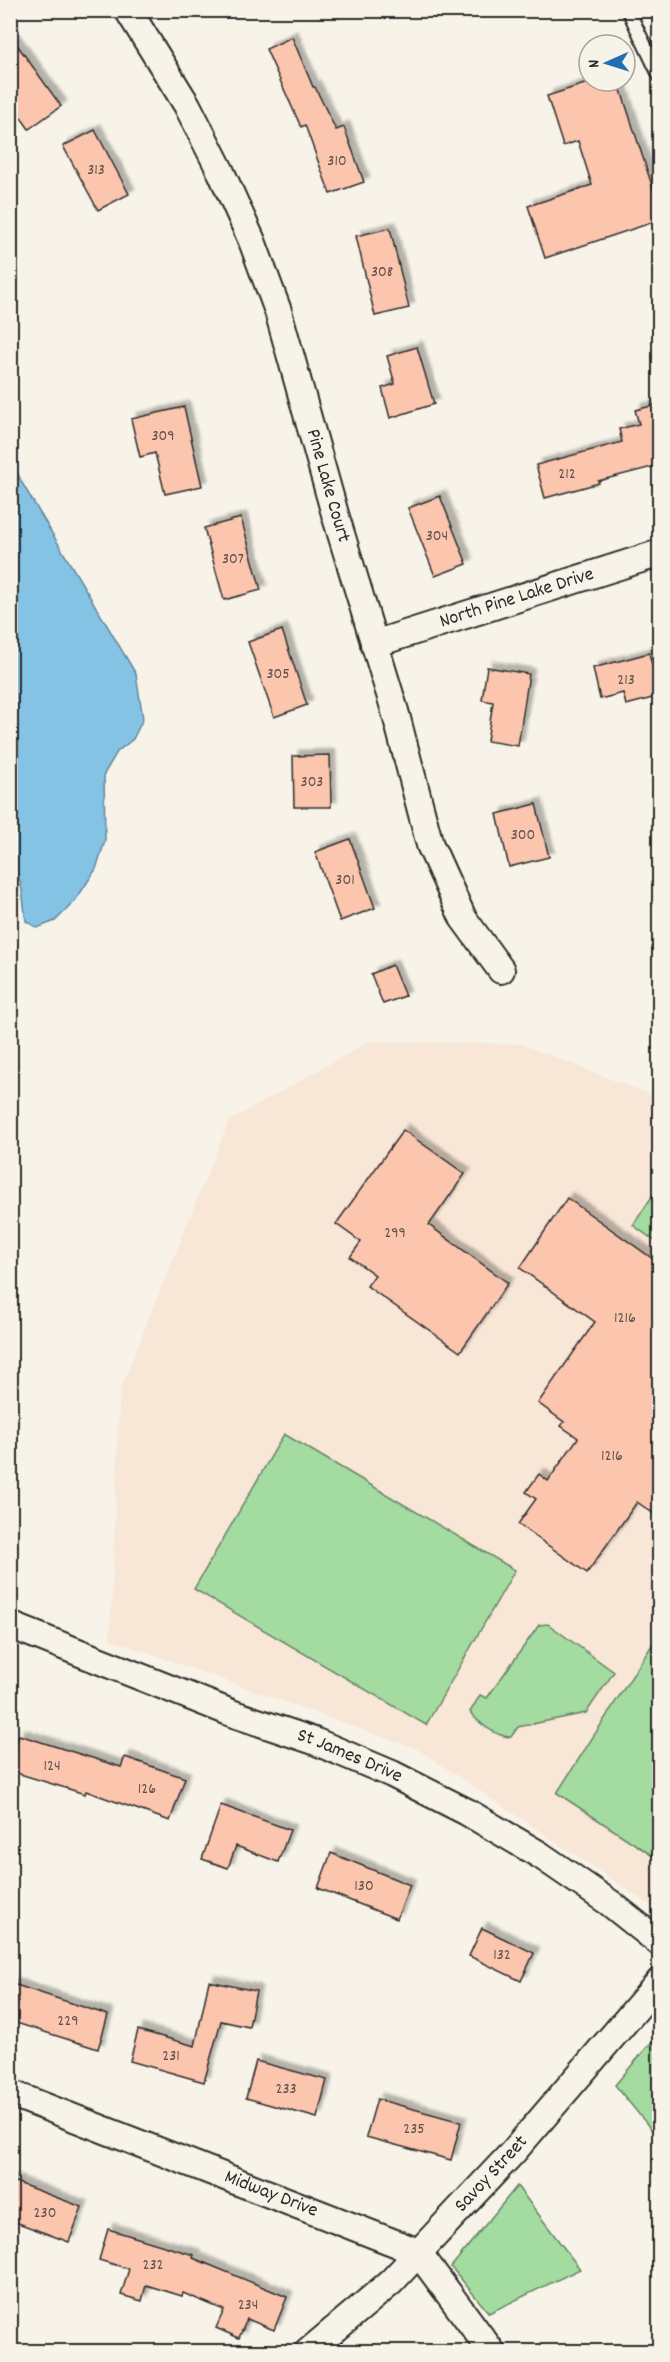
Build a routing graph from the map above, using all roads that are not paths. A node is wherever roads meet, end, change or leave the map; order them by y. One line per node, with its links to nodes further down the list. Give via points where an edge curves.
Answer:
1 (128, 10): 5 (street, Pine Lake Court, via 187,105 252,241 278,311)
2 (627, 10): 3 (lane)
3 (660, 77)
4 (660, 554): 5 (street, North Pine Lake Drive)
5 (374, 644): 6 (street, Pine Lake Court, via 430,845 463,918)
6 (501, 970)
7 (10, 1625): 8 (street, St James Drive, via 392,1774 540,1855)
8 (660, 1943)
9 (660, 1981): 11 (street, Savoy Street, via 514,2151)
10 (10, 2093): 11 (street, Midway Drive)
11 (418, 2252): 12 (street, Savoy Street, via 391,2282); 13 (street)
12 (308, 2352)
13 (492, 2352)

